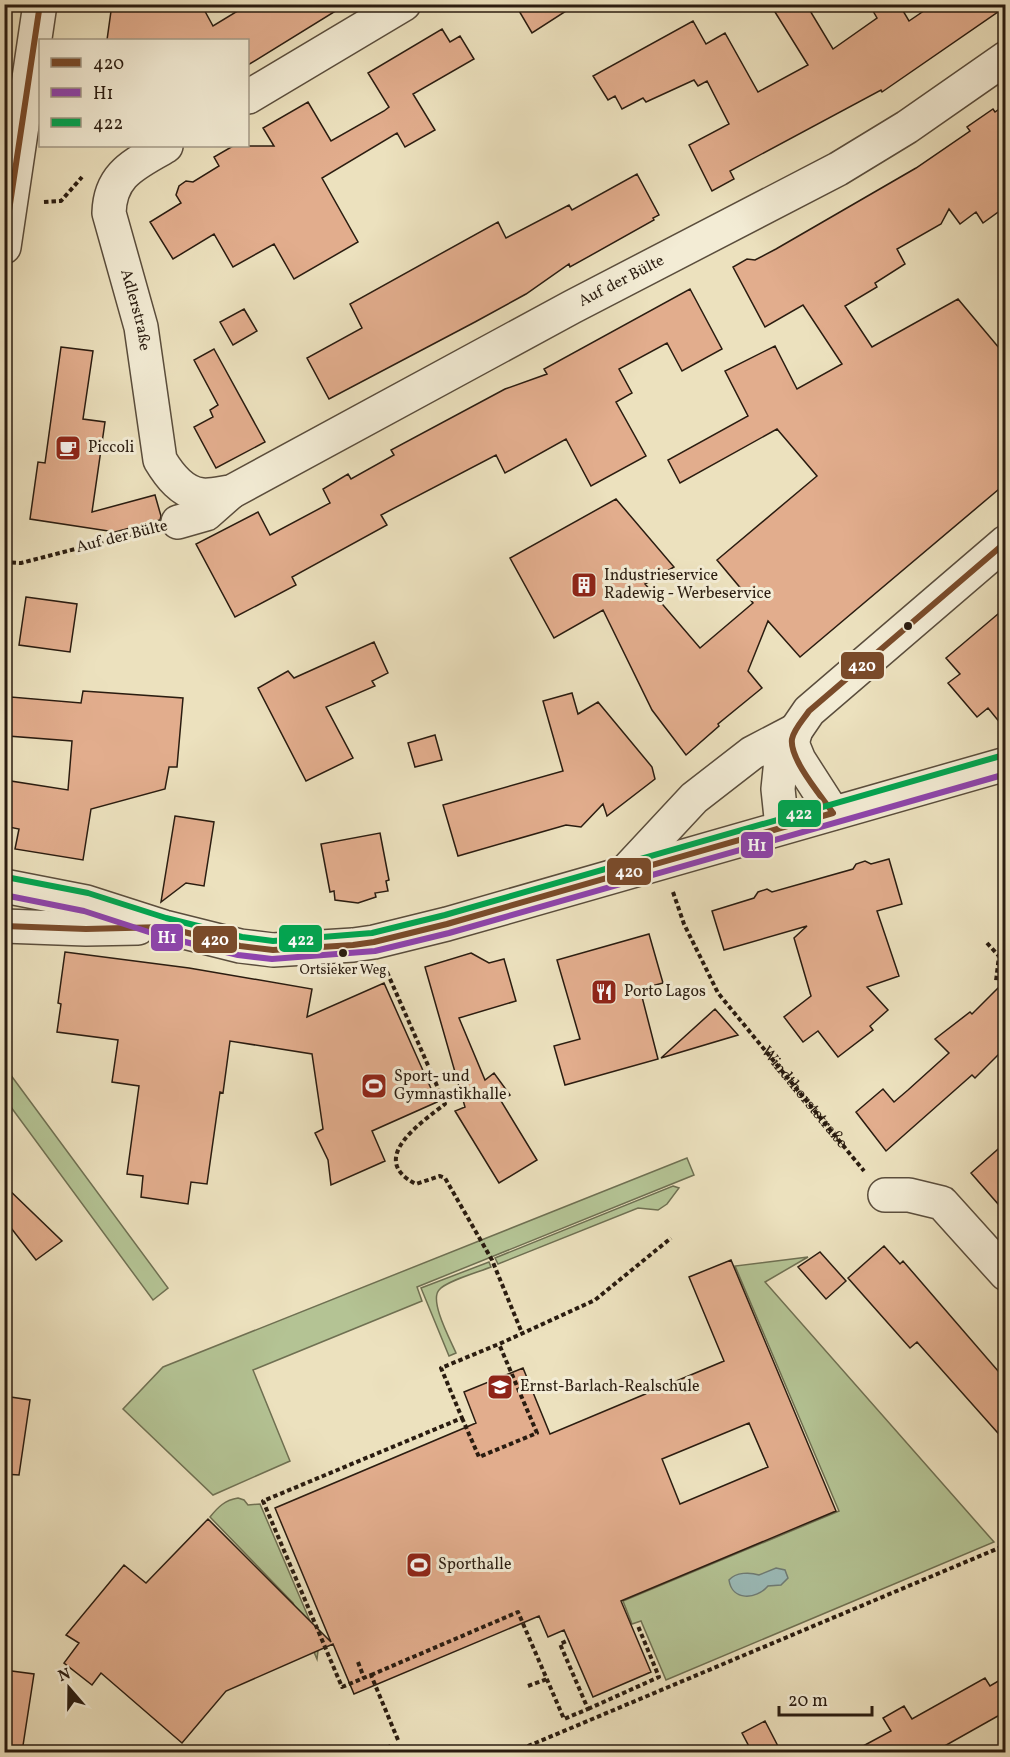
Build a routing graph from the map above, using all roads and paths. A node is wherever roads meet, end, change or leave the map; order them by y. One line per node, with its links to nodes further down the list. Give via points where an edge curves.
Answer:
1 (40, 4): 7 (street)
2 (404, 4): 4 (street)
3 (1005, 58): 10 (street, Auf der Bülte, via 838,170 572,307)
4 (249, 96)
5 (164, 147): 9 (street, Adlerstraße, via 124,172 113,185 109,213 141,327 160,460)
6 (83, 176): 7 (path, via 61,201)
7 (11, 202): 8 (street)
8 (4, 247)
9 (170, 476): 10 (street, Auf der Bülte, via 186,490 202,495)
10 (231, 492): 11 (street, Auf der Bülte, via 206,514)
11 (178, 522): 13 (path, Auf der Bülte, via 21,563)
12 (1005, 542): 14 (street, via 809,711)
13 (4, 562)
14 (794, 737): 16 (street, via 799,760); 17 (street, via 781,760 778,789); 19 (street, via 752,753 694,798)
15 (1005, 764): 16 (street)
16 (833, 813): 17 (street)
17 (782, 827): 18 (street)
18 (662, 861): 19 (street); 26 (path, Windthorststraße, via 684,924 718,993)
19 (626, 871): 23 (street)
20 (4, 886): 22 (street, via 86,902)
21 (4, 926): 22 (street)
22 (164, 927): 23 (street, via 273,950)
23 (374, 942): 29 (path, via 445,1104 404,1138 396,1154 398,1167 406,1179 416,1184 445,1178 492,1260)
24 (987, 943): 25 (path, via 999,956)
25 (996, 981)
26 (885, 1195): 28 (street, via 909,1195 942,1203)
27 (671, 1238): 29 (path, via 595,1300)
28 (1005, 1274)
29 (522, 1333): 30 (path)
30 (499, 1344): 31 (path, via 441,1368); 31 (path, via 537,1433 479,1457)
31 (462, 1418): 37 (path, via 263,1501 342,1687)
32 (1005, 1545): 44 (path)
33 (638, 1626): 40 (path, via 659,1677)
34 (568, 1640): 40 (path, via 560,1644)
35 (358, 1662): 37 (path)
36 (371, 1675): 37 (path); 38 (path, via 518,1612); 41 (path)
37 (364, 1678)
38 (547, 1679): 39 (path); 40 (path, via 564,1719)
39 (528, 1686)
40 (588, 1708)
41 (398, 1740)
42 (388, 1745): 43 (path)
43 (391, 1752)
44 (514, 1752)

